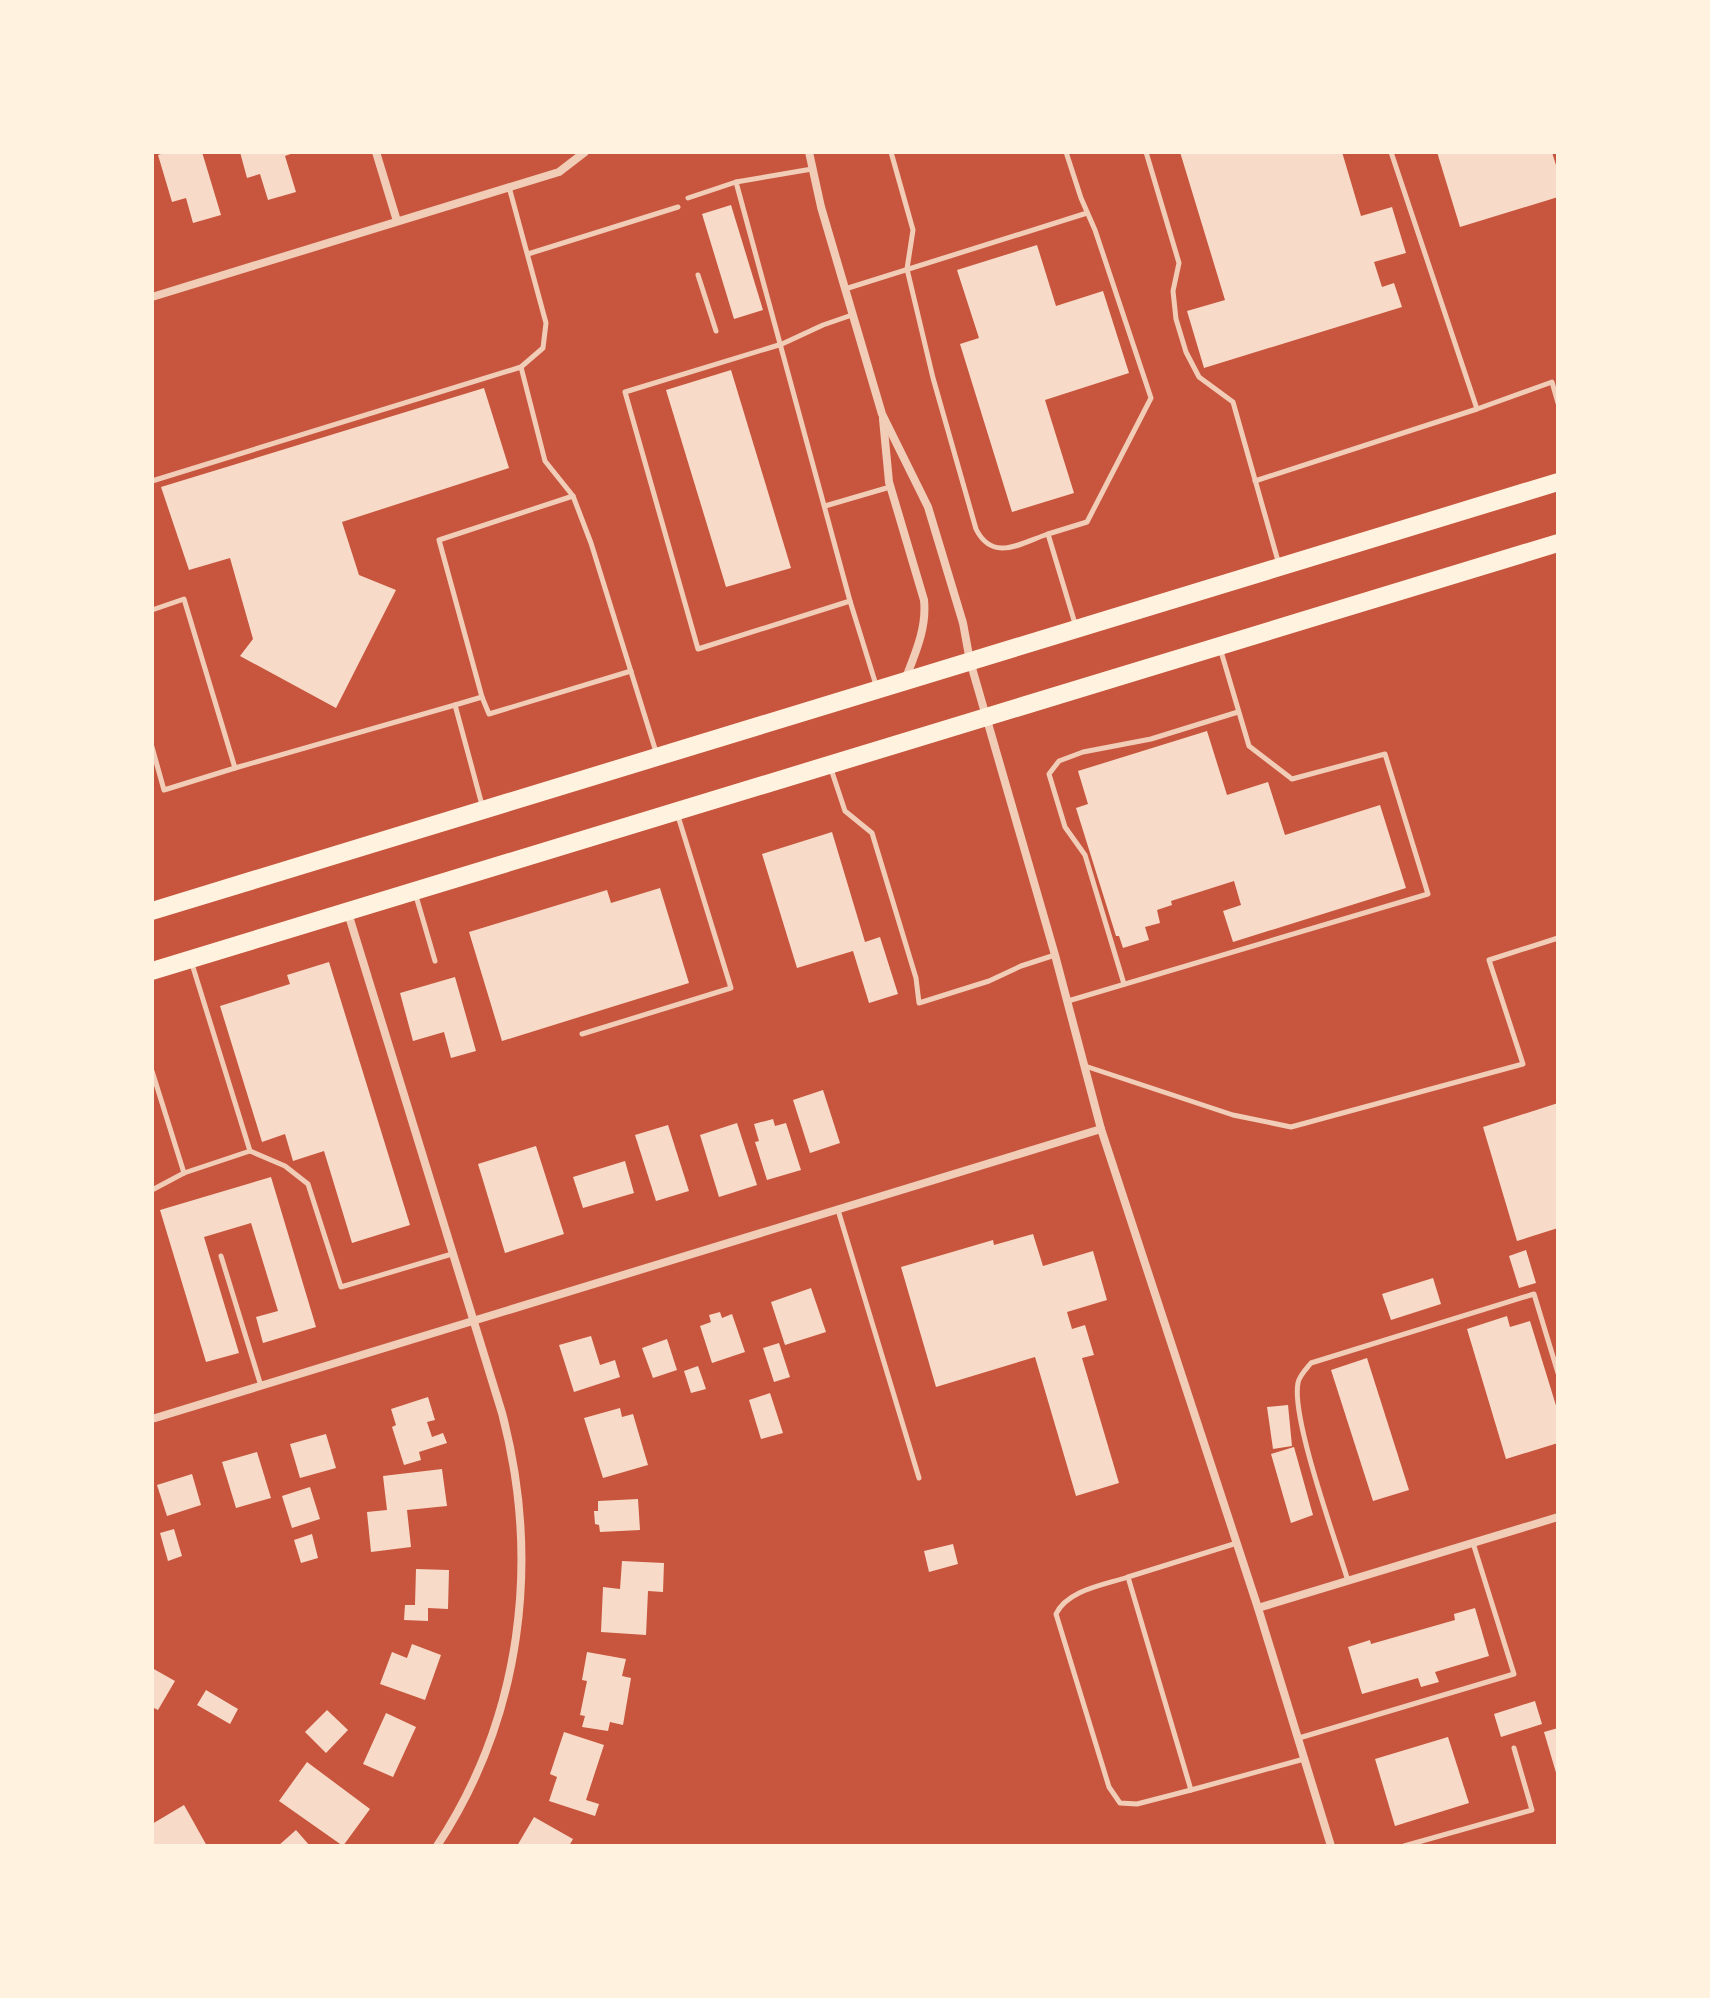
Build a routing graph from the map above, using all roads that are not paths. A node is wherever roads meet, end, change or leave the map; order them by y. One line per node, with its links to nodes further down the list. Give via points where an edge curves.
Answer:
1 (376, 152): 14 (street)
2 (585, 152): 10 (street, via 559,172)
3 (809, 152): 8 (street)
4 (891, 152): 16 (lane, via 913,230)
5 (1066, 152): 13 (lane)
6 (1146, 152): 28 (lane, via 1179,263 1173,291 1186,352 1199,377 1233,402)
7 (1391, 152): 25 (lane)
8 (812, 169): 9 (lane); 18 (street)
9 (736, 182): 11 (lane); 22 (lane)
10 (509, 187): 14 (street); 15 (lane)
11 (688, 198)
12 (678, 207): 15 (lane)
13 (1087, 213): 16 (lane); 33 (lane, via 1151,398 1087,522)
14 (397, 221): 19 (street)
15 (528, 254): 23 (lane, via 546,323 543,348)
16 (907, 269): 18 (lane); 33 (lane, via 981,539 1003,549)
17 (698, 275): 21 (lane)
18 (845, 289): 20 (street)
19 (152, 297)
20 (853, 315): 22 (lane); 26 (street)
21 (716, 331)
22 (782, 344): 32 (lane); 36 (lane, via 625,392 698,649)
23 (521, 367): 27 (lane); 31 (lane, via 545,461)
24 (1558, 403): 25 (lane, via 1552,382)
25 (1477, 409): 28 (lane)
26 (882, 414): 30 (street); 40 (street, via 928,507)
27 (152, 481)
28 (1255, 481): 35 (lane)
29 (1558, 482): 35 (main road)
30 (890, 487): 32 (lane); 42 (street, via 924,600 921,636)
31 (573, 496): 41 (lane); 44 (lane, via 439,540)
32 (825, 506): 36 (lane)
33 (1048, 534): 38 (lane)
34 (1558, 543): 39 (main road)
35 (1280, 569): 38 (main road)
36 (850, 601): 43 (lane)
37 (152, 610): 51 (lane, via 184,599)
38 (1076, 628): 40 (main road)
39 (1219, 646): 46 (lane); 47 (main road)
40 (970, 661): 42 (main road); 47 (street)
41 (631, 671): 44 (lane, via 489,714); 49 (lane)
42 (905, 681): 43 (main road)
43 (877, 689): 49 (main road)
44 (482, 697): 45 (lane)
45 (455, 705): 51 (lane); 52 (lane)
46 (1238, 712): 62 (lane, via 1151,739 1083,752 1059,761 1049,774 1065,827 1085,855); 62 (lane, via 1249,746 1292,779 1385,754 1428,894)
47 (986, 717): 50 (main road); 58 (street)
48 (152, 747): 51 (lane, via 164,790)
49 (657, 756): 52 (main road)
50 (830, 764): 53 (main road); 58 (lane, via 845,811 872,833 919,1003)
51 (235, 768)
52 (483, 810): 55 (main road)
53 (677, 811): 54 (main road); 64 (lane, via 731,988)
54 (414, 891): 56 (main road); 60 (lane)
55 (152, 911)
56 (348, 911): 59 (main road); 72 (street)
57 (1558, 938): 65 (lane, via 1489,960 1523,1064 1291,1127 1233,1115)
58 (1055, 955): 63 (street)
59 (191, 959): 61 (main road); 68 (lane)
60 (435, 961)
61 (152, 971)
62 (1124, 984): 63 (lane)
63 (1068, 1001): 65 (street)
64 (582, 1034)
65 (1084, 1066): 67 (street)
66 (152, 1071): 69 (lane)
67 (1101, 1129): 71 (street); 80 (street)
68 (250, 1151): 69 (lane); 72 (lane, via 285,1166 308,1184 341,1287)
69 (184, 1173): 70 (lane)
70 (152, 1190)
71 (838, 1210): 74 (street); 78 (lane)
72 (452, 1254): 74 (street)
73 (221, 1256): 76 (lane)
74 (472, 1321): 76 (street); 89 (street, via 515,1466 523,1586 503,1705 472,1786)
75 (1558, 1373): 83 (lane, via 1534,1294 1311,1363 1298,1382 1299,1408)
76 (261, 1386): 77 (street)
77 (152, 1419)
78 (919, 1478)
79 (1558, 1517): 81 (street)
80 (1237, 1543): 82 (lane); 84 (street)
81 (1473, 1543): 83 (street); 85 (lane, via 1514,1674)
82 (1128, 1577): 88 (lane); 88 (lane, via 1075,1595 1056,1614 1109,1787 1120,1803 1137,1804)
83 (1348, 1581): 84 (street)
84 (1258, 1608): 85 (street)
85 (1298, 1739): 87 (street)
86 (1514, 1748): 91 (lane, via 1532,1810)
87 (1304, 1759): 88 (lane); 90 (street)
88 (1191, 1790)
89 (437, 1846)
90 (1331, 1846)
91 (1404, 1846)

